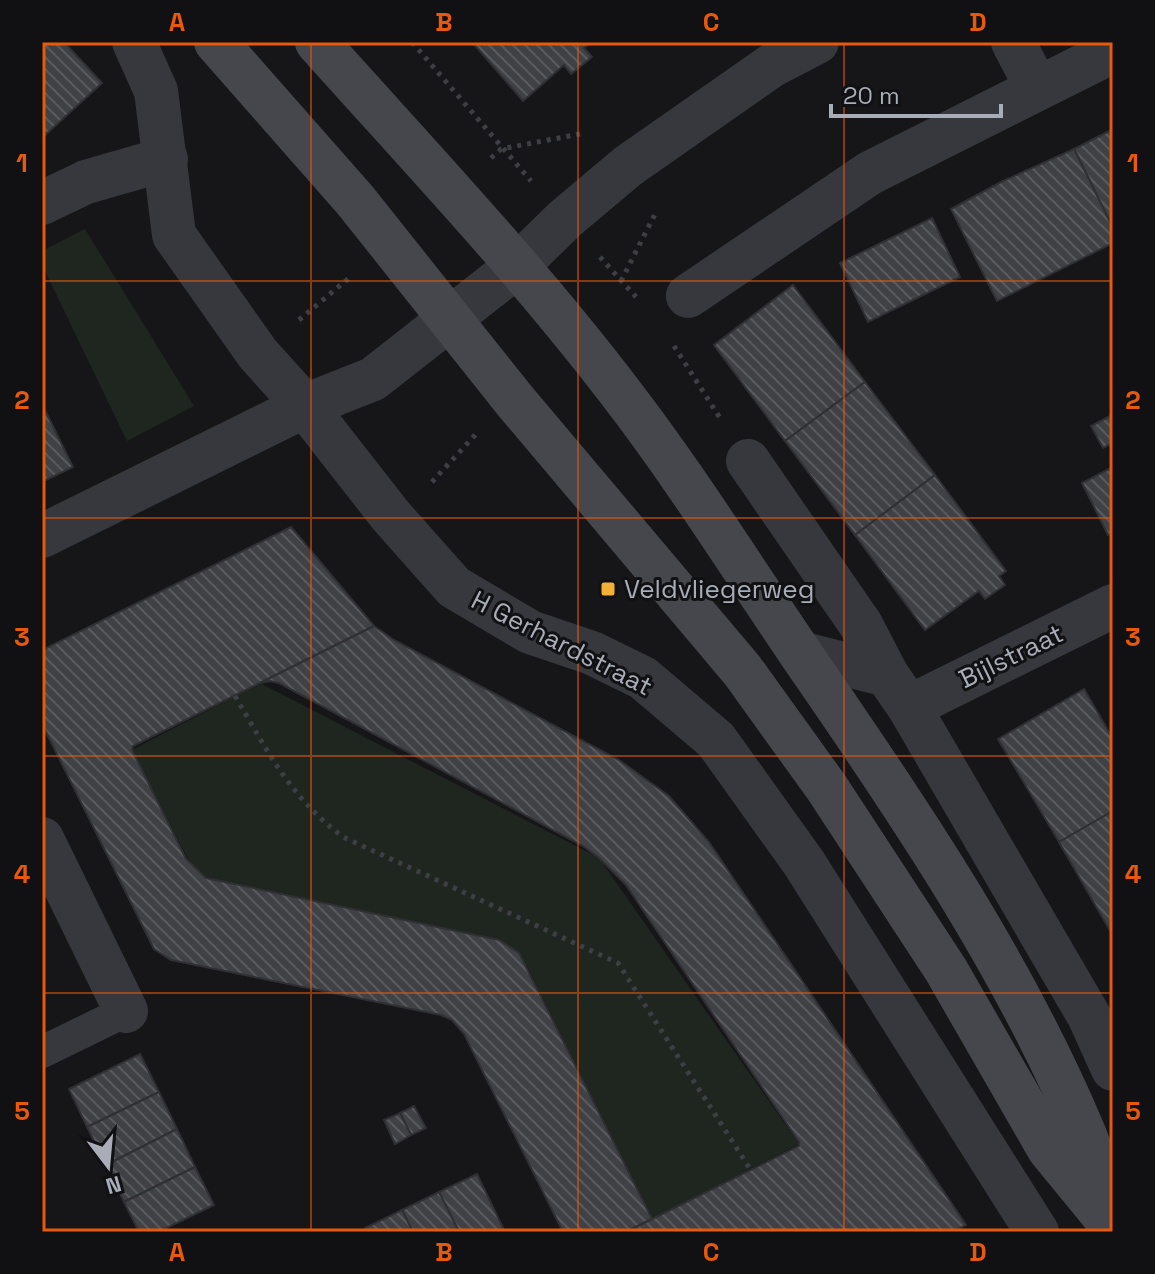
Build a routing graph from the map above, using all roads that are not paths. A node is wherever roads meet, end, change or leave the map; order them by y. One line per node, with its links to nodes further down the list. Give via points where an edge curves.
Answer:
1 (134, 42): 8 (street, H Gerhardstraat, via 156,91)
2 (216, 42): 12 (main road)
3 (317, 42): 10 (main road)
4 (817, 42): 10 (street, via 771,66 628,166)
5 (1013, 42): 7 (street)
6 (1113, 51): 7 (street)
7 (1037, 88): 11 (street, via 870,173)
8 (166, 159): 9 (street, via 86,182); 13 (street, H Gerhardstraat, via 174,235 258,354)
9 (42, 203)
10 (517, 266): 12 (street); 17 (main road, via 620,391)
11 (688, 296)
12 (451, 318): 13 (street, via 373,379); 23 (main road, via 742,670 946,970 1049,1149)
13 (305, 406): 15 (street); 24 (street, H Gerhardstraat, via 454,587 530,632 643,678 716,740 804,863)
14 (748, 461): 18 (street, via 861,625)
15 (42, 536)
16 (1113, 606): 18 (street, Bijlstraat)
17 (800, 653): 18 (street); 23 (main road, via 897,794 980,929 1085,1135)
18 (898, 691): 22 (street, via 1089,1016)
19 (42, 839): 20 (street)
20 (126, 1011): 21 (lane)
21 (42, 1052)
22 (1113, 1069)
23 (1113, 1226)
24 (1037, 1232)

